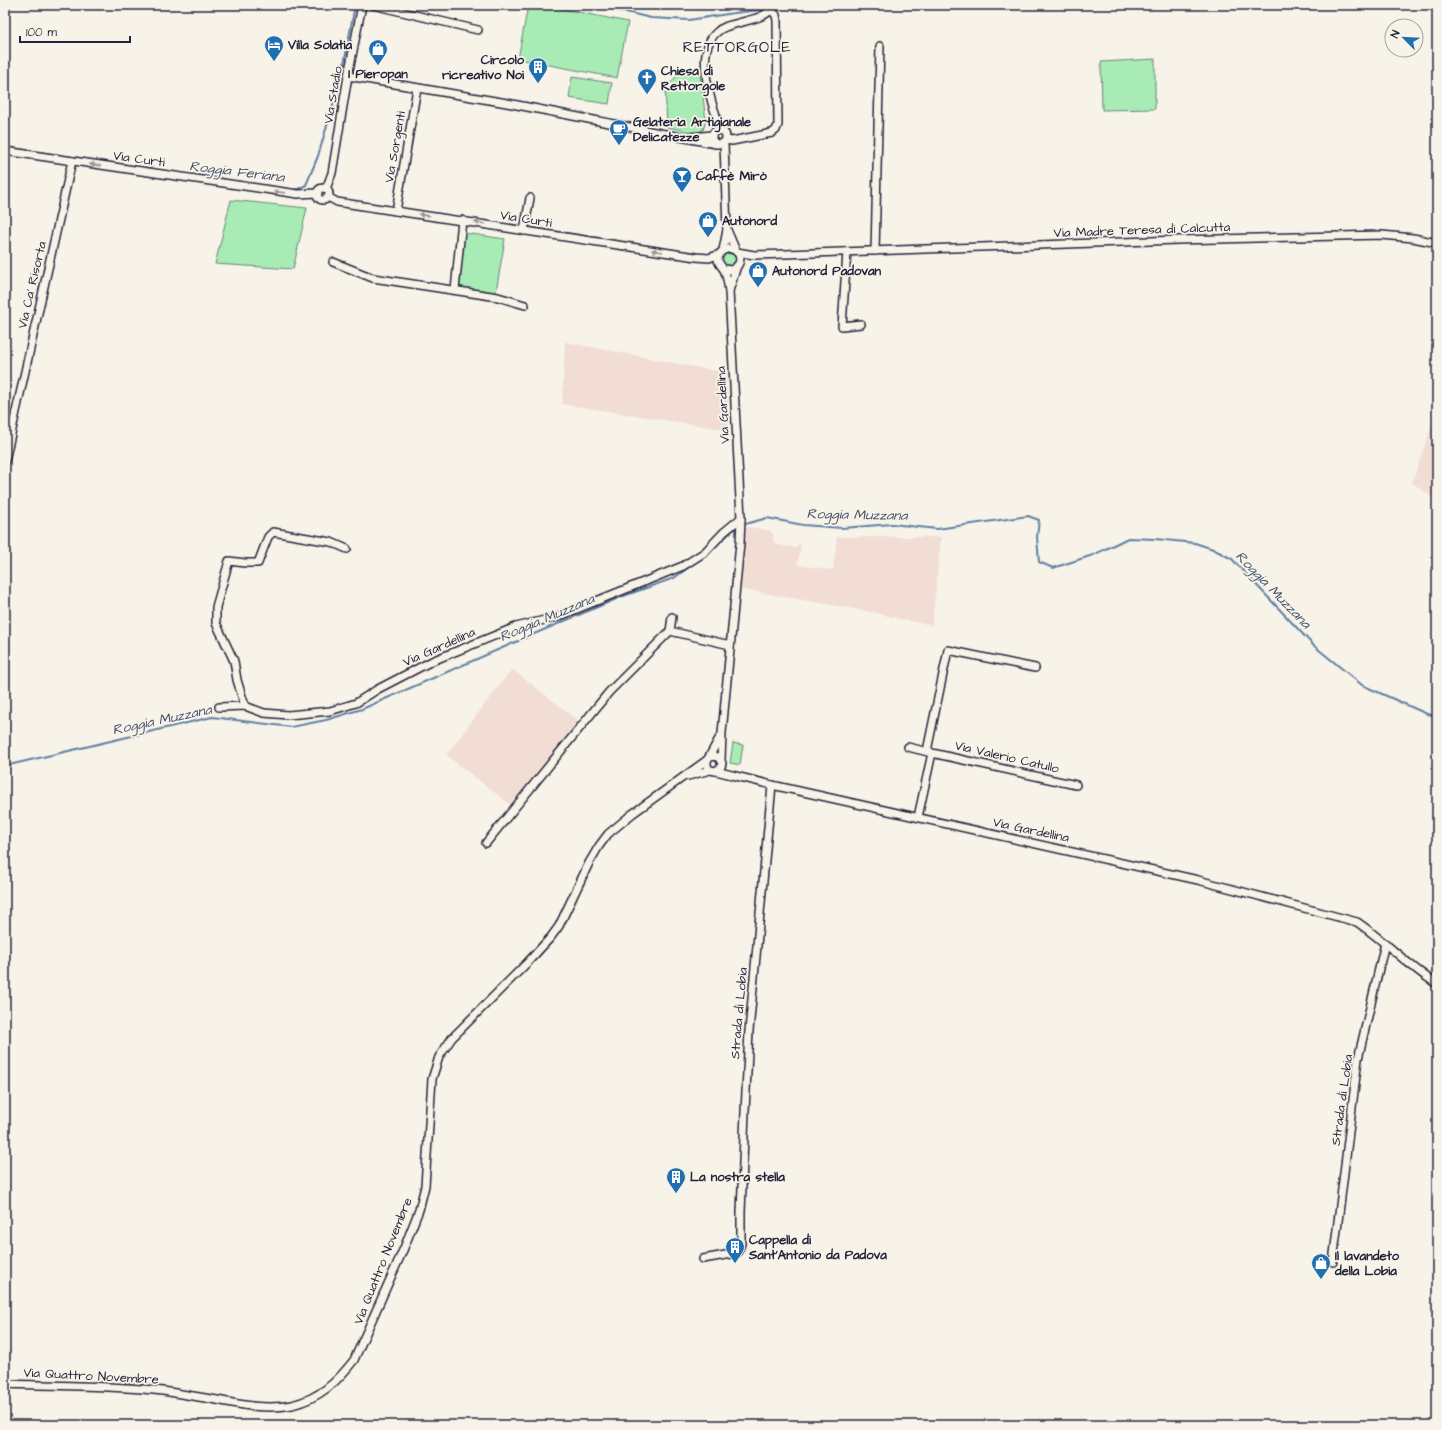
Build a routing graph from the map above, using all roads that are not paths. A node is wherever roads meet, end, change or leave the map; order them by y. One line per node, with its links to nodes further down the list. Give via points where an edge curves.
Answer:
1 (362, 5): 6 (street, Via Stadio)
2 (373, 5): 4 (street)
3 (773, 7): 8 (street, via 766,14 717,32 709,42 706,70); 12 (street, via 777,21 778,125 772,133)
4 (478, 30)
5 (880, 46): 24 (street)
6 (348, 76): 7 (street); 15 (street, Via Stadio, via 332,173)
7 (417, 88): 11 (street); 19 (street, Via Sorgenti)
8 (715, 113): 9 (street, Via Gardellina); 10 (street)
9 (722, 131): 10 (street, via 718,130); 12 (street, Via Gardellina, via 725,134)
10 (713, 134): 11 (street); 12 (street, Via Gardellina, via 713,141)
11 (683, 138): 12 (street)
12 (721, 143): 21 (street, Via Gardellina)
13 (5, 151): 14 (street, Via Curti)
14 (72, 161): 16 (street, Via Curti, one-way to 14, via 298,194); 36 (street, Via Ca' Risorta)
15 (326, 189): 16 (street, Via Curti, via 321,189); 17 (street)
16 (318, 193): 17 (street, Via Curti, via 320,199)
17 (328, 197): 19 (street, Via Curti, via 337,202)
18 (530, 198): 22 (street)
19 (396, 210): 20 (street, Via Curti, one-way to 19)
20 (462, 220): 22 (street, Via Curti, one-way to 20); 32 (street)
21 (727, 230): 25 (street, Via Gardellina); 26 (street, Via Gardellina)
22 (524, 231): 25 (street, Via Curti, one-way to 22, via 709,258 696,257)
23 (1437, 243): 24 (street, Via Madre Teresa di Calcutta, via 1382,235)
24 (875, 251): 27 (street, Via Madre Teresa di Calcutta)
25 (721, 252): 26 (street, via 731,249); 31 (street, Via Gardellina, via 719,262)
26 (736, 252): 28 (street, Via Madre Teresa di Calcutta); 30 (street, Via Gardellina, via 740,258)
27 (847, 252): 28 (street, Via Madre Teresa di Calcutta); 35 (street, via 842,326)
28 (754, 255): 30 (street)
29 (334, 262): 32 (street, via 373,278)
30 (737, 266): 31 (street, via 731,270); 33 (street, Via Gardellina)
31 (724, 269): 33 (street, Via Gardellina)
32 (455, 290): 34 (street, via 498,297)
33 (729, 291): 37 (street, Via Gardellina)
34 (524, 305)
35 (860, 324)
36 (5, 461)
37 (740, 518): 41 (street, Via Gardellina); 43 (street, Via Gardellina, via 705,552 683,566 557,617 516,627 432,661 356,703 330,711 288,714 264,712)
38 (347, 550): 43 (street, via 331,542 273,532 268,537 258,563 229,561 216,607 216,623 234,661 236,680)
39 (672, 617): 40 (street)
40 (670, 631): 41 (street); 56 (street, via 609,692)
41 (730, 645): 45 (street, Via Gardellina)
42 (1035, 668): 47 (street, via 948,650)
43 (245, 706): 44 (street, Via Gardellina)
44 (219, 707)
45 (722, 733): 48 (street, Via Gardellina); 49 (street, Via Gardellina)
46 (908, 747): 47 (street, Via Valerio Catullo)
47 (929, 752): 54 (street, Via Valerio Catullo); 55 (street)
48 (708, 759): 49 (street, via 717,756); 50 (street, via 706,766); 51 (street, Via Quattro Novembre)
49 (722, 762): 50 (street, via 721,767); 52 (street)
50 (713, 770): 51 (street, Via Quattro Novembre); 52 (street, Via Gardellina)
51 (680, 778): 61 (street, Via Quattro Novembre, via 608,834 589,863 559,926 546,943 452,1038 439,1057 431,1085 424,1186 419,1210 354,1360 330,1387 306,1401 274,1407 241,1405 161,1391)
52 (738, 778): 53 (street, Via Gardellina)
53 (772, 785): 55 (street, Via Gardellina); 59 (street, Strada di Lobia, via 749,1031 741,1244 737,1253)
54 (1076, 785)
55 (918, 817): 57 (street, Via Gardellina, via 1198,880 1318,911 1357,922)
56 (486, 843)
57 (1385, 944): 58 (street, via 1420,974); 60 (street, Strada di Lobia, via 1358,1059)
58 (1437, 984)
59 (703, 1259)
60 (1333, 1262)
61 (5, 1384)

